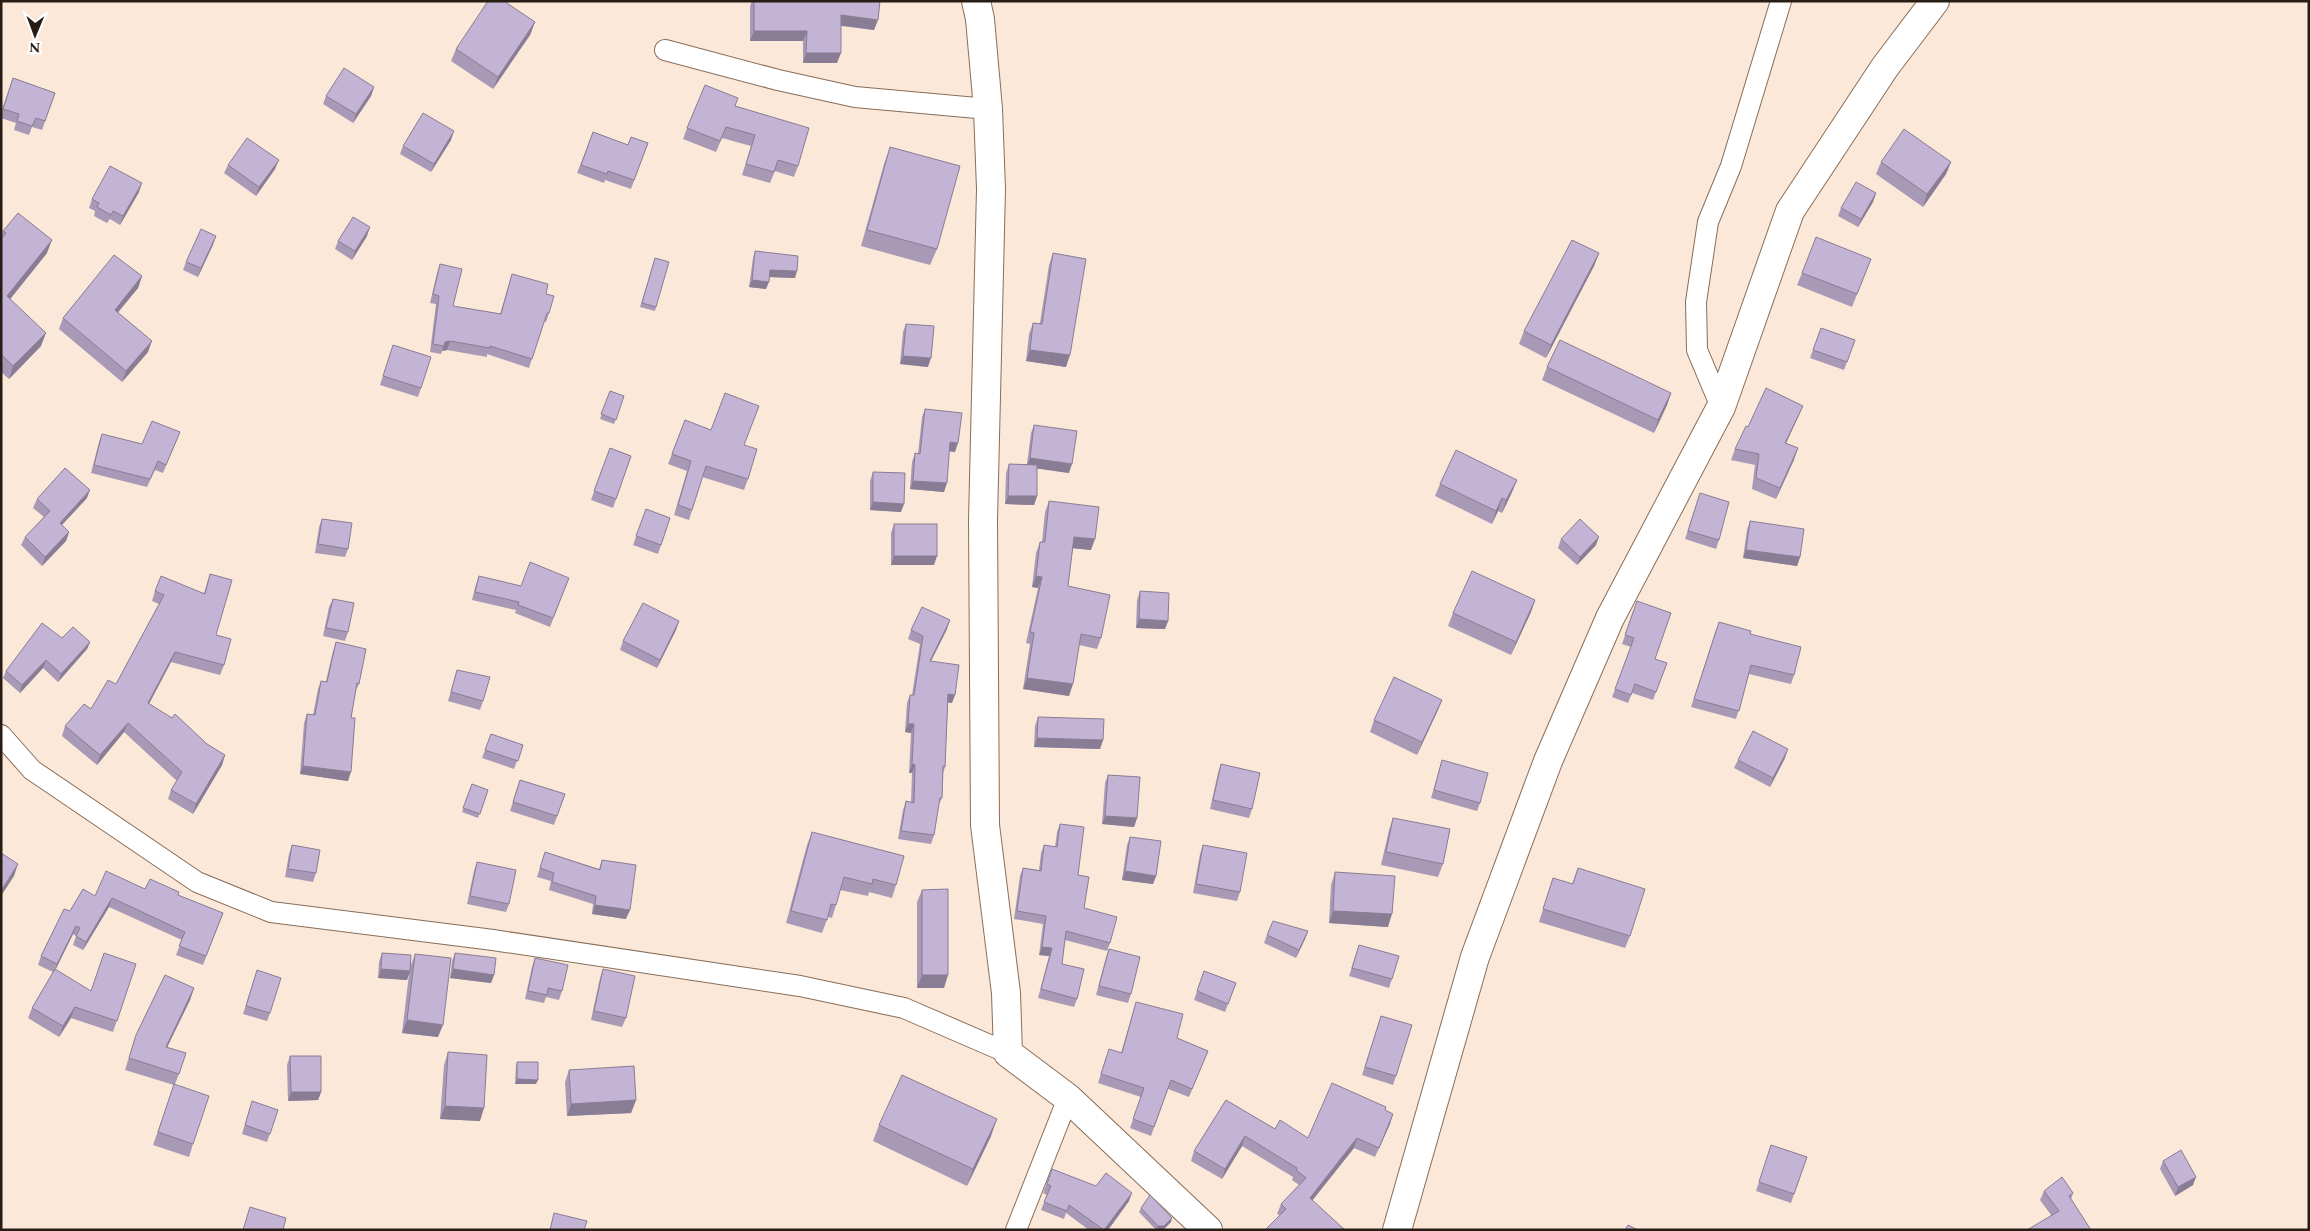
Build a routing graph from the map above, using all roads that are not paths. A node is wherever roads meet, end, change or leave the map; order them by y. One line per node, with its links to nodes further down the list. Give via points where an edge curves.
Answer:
1 (976, 1): 5 (street)
2 (1781, 1): 6 (street, via 1731,166 1708,222 1696,302 1696,350)
3 (1935, 1): 6 (street, via 1885,67 1790,211)
4 (665, 50): 5 (street, via 855,97)
5 (988, 109): 8 (street, via 991,188 983,520 985,825 1006,993)
6 (1721, 407): 12 (street, via 1610,618 1548,761 1475,957)
7 (1, 735): 8 (street, via 32,770 197,882 270,912 493,940 800,986 904,1008)
8 (1008, 1053): 9 (street)
9 (1068, 1098): 10 (street); 11 (street)
10 (1016, 1230)
11 (1208, 1230)
12 (1397, 1230)

